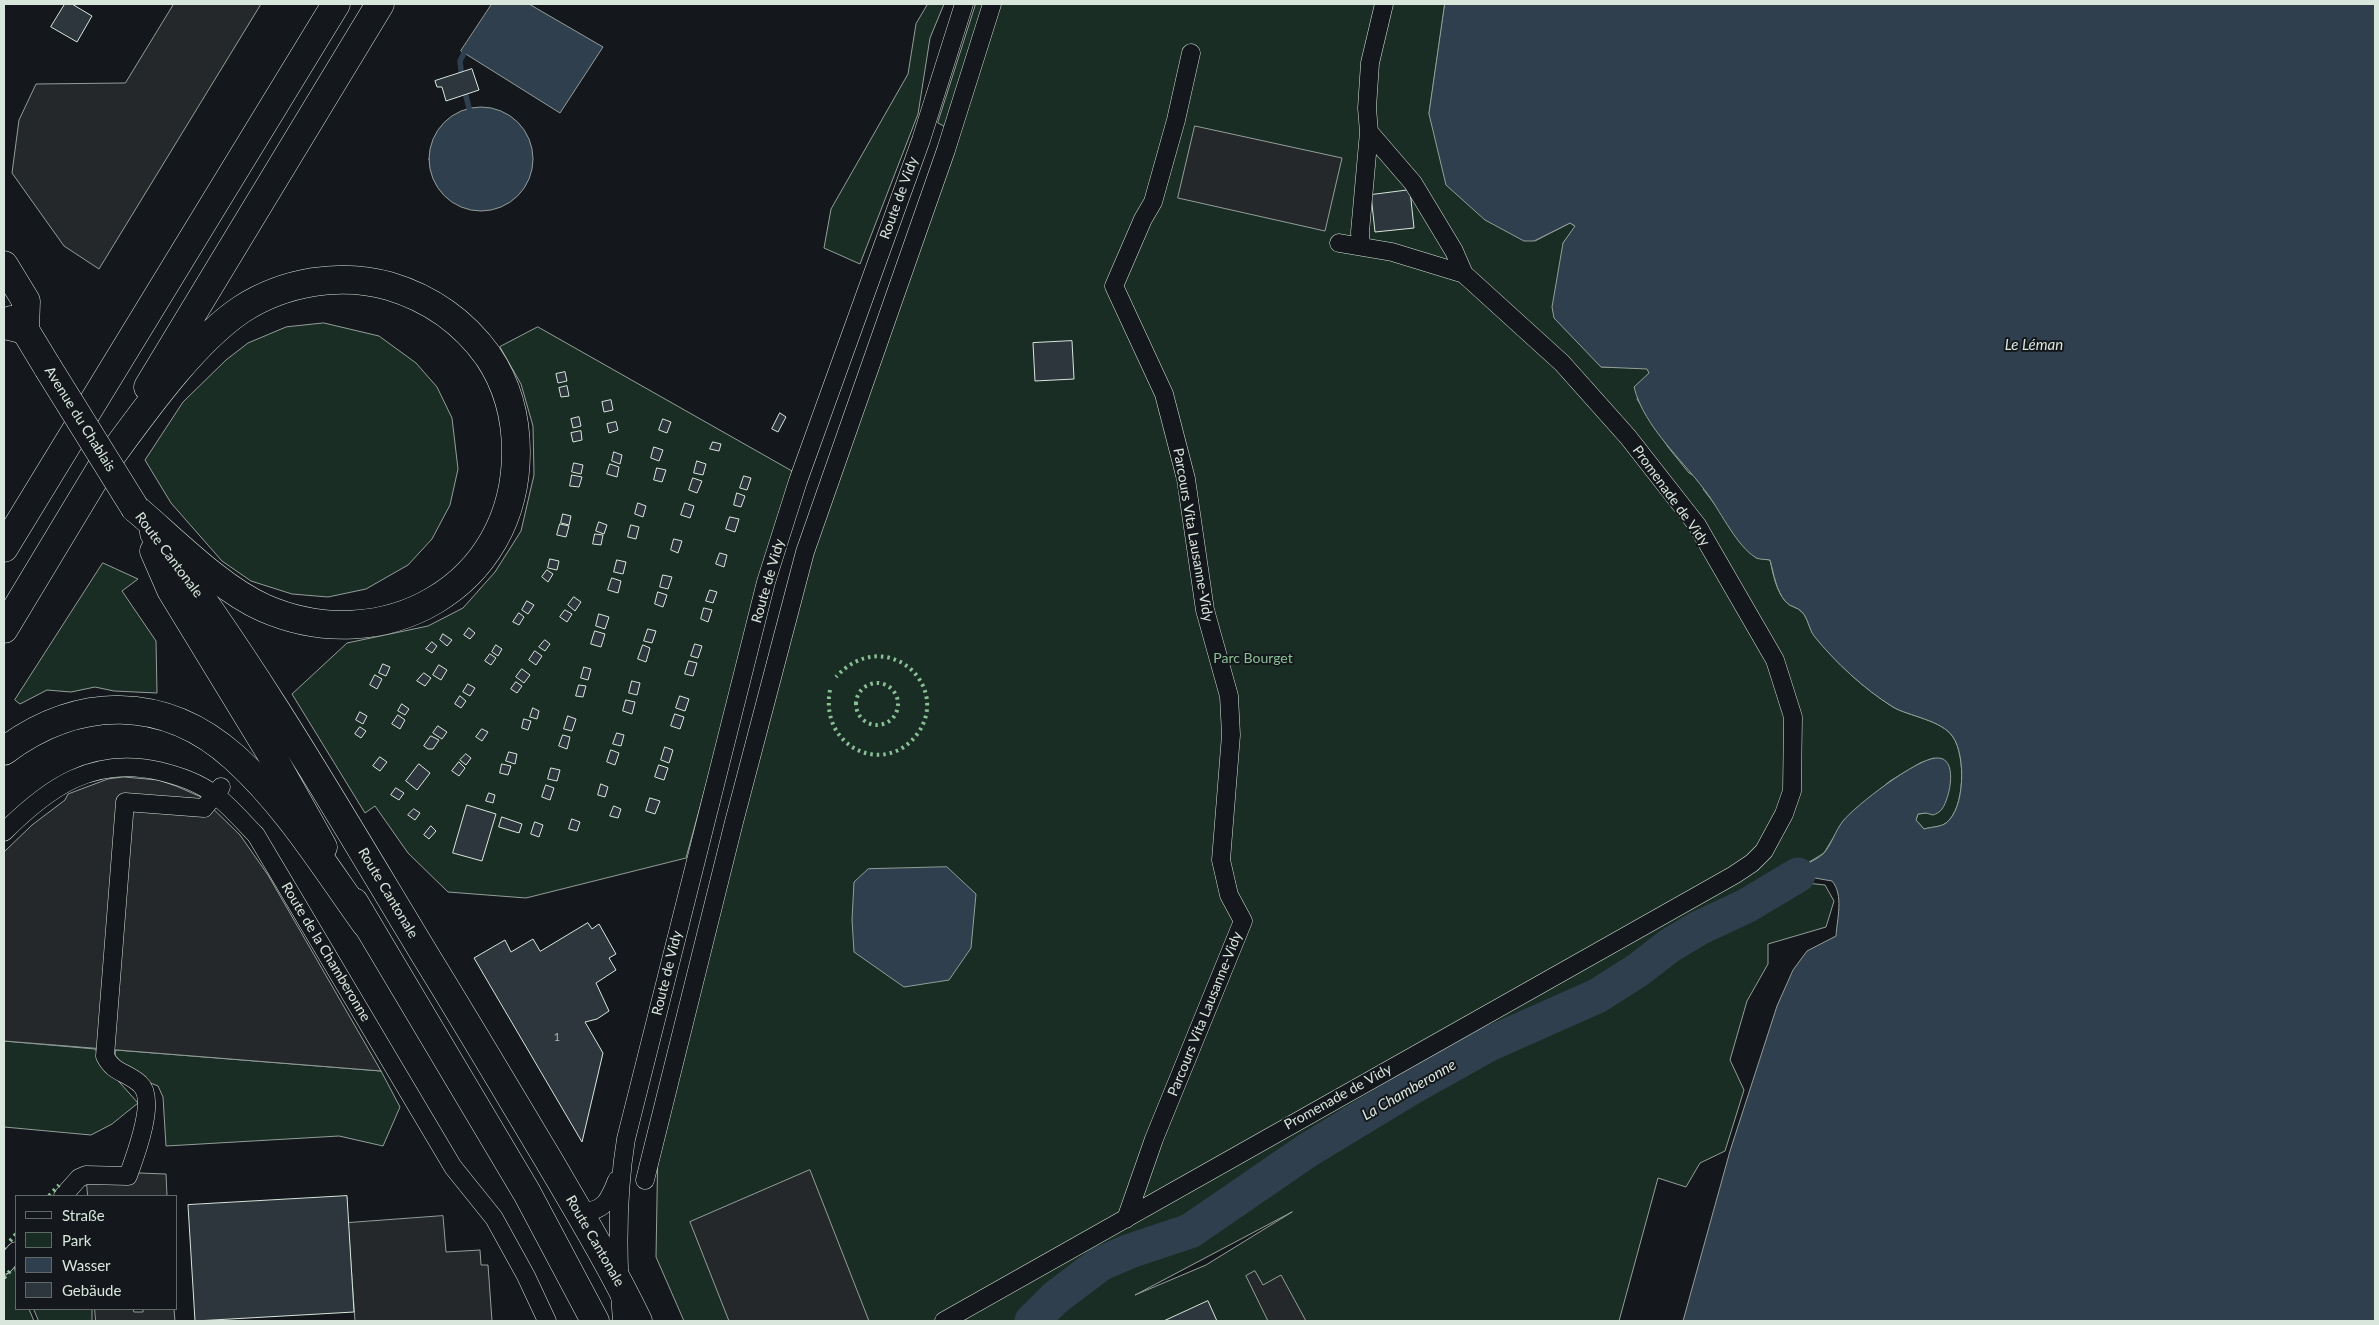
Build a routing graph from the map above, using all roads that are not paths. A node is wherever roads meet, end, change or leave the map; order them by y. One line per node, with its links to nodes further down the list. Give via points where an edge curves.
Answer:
1 (336, 4): 15 (main road)
2 (380, 4): 13 (main road, via 204,291)
3 (964, 4): 21 (street, Route de Vidy, via 766,582 644,1064)
4 (992, 4): 22 (street, via 946,150 805,552)
5 (1384, 4): 7 (street, via 1370,63)
6 (1191, 53): 25 (street, Parcours Vita Lausanne-Vidy, via 1153,202 1114,286 1164,394 1186,479 1205,610 1229,696 1231,735 1221,860 1229,895 1243,921 1154,1139)
7 (1369, 132): 9 (street); 11 (street, Promenade de Vidy, via 1413,182)
8 (1339, 242): 9 (street, Promenade de Vidy)
9 (1361, 246): 11 (street, Promenade de Vidy)
10 (4, 265): 12 (main road, Avenue du Chablais, via 26,302)
11 (1464, 274): 25 (street, Promenade de Vidy, via 1562,363 1628,437 1697,525 1775,660 1793,717 1792,791 1784,814 1764,851 1734,875)
12 (11, 324): 14 (main road, Avenue du Chablais, bridge, via 48,368)
13 (95, 478): 14 (main road, via 178,371 226,322 261,299 299,285 352,280 382,284 433,304 462,326 484,351 500,376 511,410 516,444 515,478 506,512 491,543 471,570 448,592 417,610 386,621 356,626 323,624 262,607 227,585); 16 (main road)
14 (135, 508): 20 (main road, Route Cantonale, via 171,590 271,754); 24 (main road, Route Cantonale, via 189,579 257,682)
15 (4, 548)
16 (4, 629)
17 (4, 751): 20 (main road, via 49,724 71,715 96,711 140,711 187,726 221,746 269,793)
18 (218, 791): 19 (street, Route de la Chamberonne, via 173,774 128,767 105,769 82,774 53,789); 23 (street, via 204,808 125,802 105,1056 110,1066 141,1085 148,1107 128,1176 86,1175 78,1178); 29 (street, Route de la Chamberonne, via 256,835 453,1168 494,1218)
19 (4, 832)
20 (366, 924): 30 (main road, Route Cantonale, via 527,1192)
21 (620, 1173): 24 (street, Route de Vidy, via 610,1198 599,1209); 28 (street, Route de Vidy)
22 (645, 1180)
23 (64, 1195)
24 (579, 1212): 28 (main road, Route Cantonale)
25 (1126, 1219): 33 (street, Promenade de Vidy)
26 (15, 1252): 27 (street)
27 (4, 1266)
28 (619, 1281): 31 (street, Route de Vidy); 32 (main road, Route Cantonale)
29 (547, 1321)
30 (595, 1321)
31 (622, 1321)
32 (638, 1321)
33 (944, 1321)

